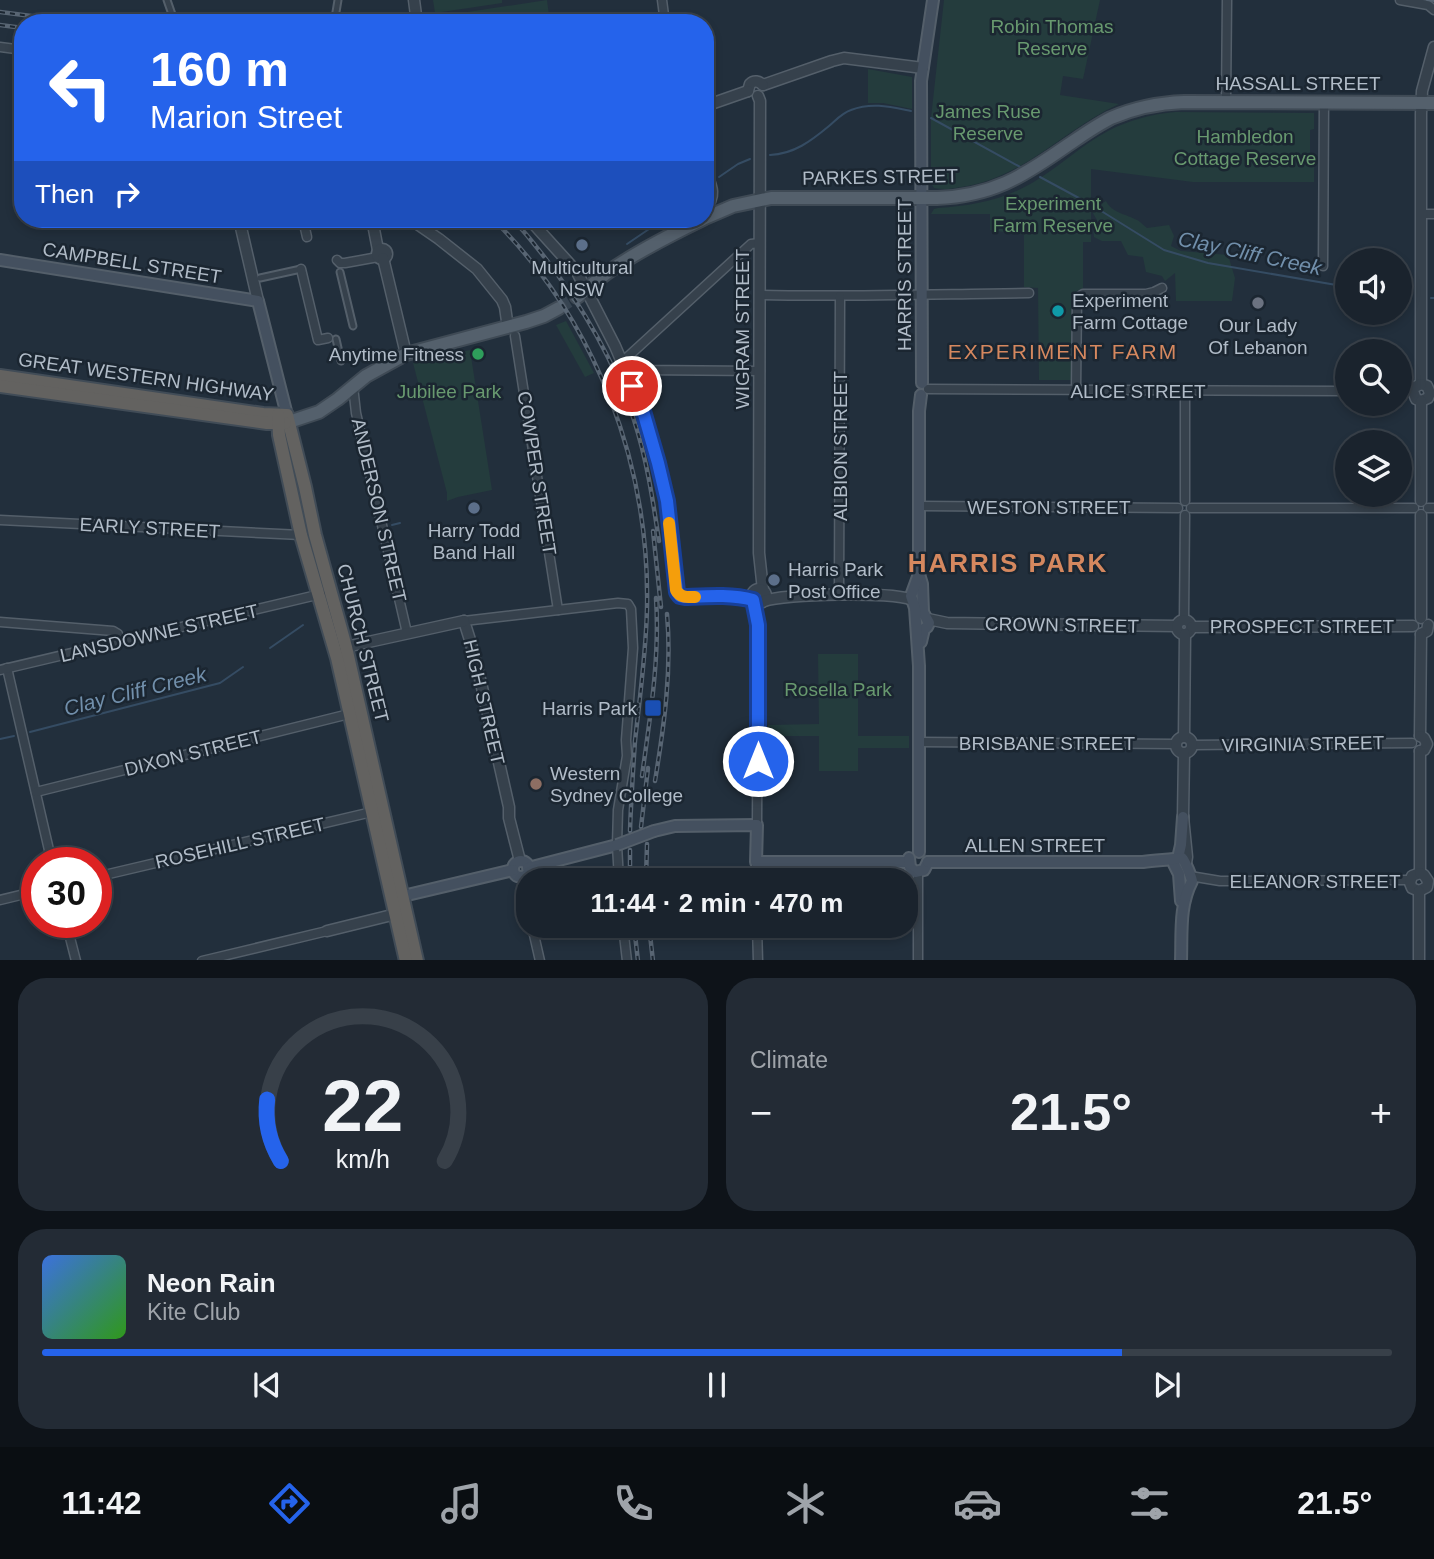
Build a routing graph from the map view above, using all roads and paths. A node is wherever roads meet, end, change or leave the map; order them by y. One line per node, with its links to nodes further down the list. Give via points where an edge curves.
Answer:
1 (933, 0): 6 (main road, HARRIS STREET)
2 (1227, 0): 10 (street)
3 (1400, 0): 4 (street)
4 (1434, 10)
5 (1434, 47): 13 (street, via 1422,91)
6 (923, 68): 7 (street, via 844,58); 15 (main road, HARRIS STREET)
7 (763, 85): 8 (street, via 751,82); 9 (street)
8 (748, 91): 9 (street); 12 (street)
9 (758, 96): 16 (street, WIGRAM STREET)
10 (1226, 102): 11 (main road, HASSALL STREET); 14 (main road, HASSALL STREET)
11 (1324, 102): 13 (main road, HASSALL STREET); 31 (street)
12 (714, 103)
13 (1428, 103): 18 (street)
14 (1161, 104): 15 (main road, PARKES STREET, via 1111,118 1023,176 992,189)
15 (921, 198): 16 (main road, PARKES STREET); 38 (main road, HARRIS STREET)
16 (760, 200): 17 (main road, PARKES STREET); 29 (street, WIGRAM STREET)
17 (714, 214)
18 (1421, 214): 19 (street); 51 (street)
19 (1434, 215)
20 (241, 228): 41 (street, CHURCH STREET)
21 (305, 228): 27 (street)
22 (375, 228): 46 (street)
23 (422, 228): 44 (street, via 477,269 502,300)
24 (537, 228): 36 (street, via 577,272)
25 (676, 228): 28 (street)
26 (684, 228): 28 (main road, PARKES STREET)
27 (307, 236)
28 (668, 236): 36 (main road, PARKES STREET)
29 (760, 243): 39 (street, WIGRAM STREET); 48 (street, via 751,244)
30 (0, 260): 41 (main road, CAMPBELL STREET)
31 (1324, 266)
32 (301, 269): 34 (street); 45 (street, via 318,340)
33 (340, 272): 43 (street)
34 (260, 278)
35 (1161, 288): 55 (street, via 1146,294 1083,294 1077,298)
36 (581, 293): 48 (street)
37 (1029, 293): 38 (street)
38 (921, 294): 40 (street); 54 (main road, HARRIS STREET)
39 (760, 295): 40 (street); 49 (street, WIGRAM STREET)
40 (840, 296): 72 (street, ALBION STREET)
41 (258, 301): 63 (main road, CHURCH STREET)
42 (559, 308): 44 (main road)
43 (353, 326)
44 (512, 332): 46 (main road); 75 (street, COWPER STREET)
45 (332, 339): 47 (street)
46 (406, 354): 53 (main road); 63 (main road, via 372,363 315,407)
47 (341, 361)
48 (622, 362): 49 (street, via 639,370); 74 (street, via 658,463 678,594)
49 (760, 371): 74 (street, WIGRAM STREET)
50 (0, 376): 63 (highway, GREAT WESTERN HIGHWAY)
51 (1421, 384): 58 (street); 59 (street)
52 (0, 386): 63 (highway, GREAT WESTERN HIGHWAY)
53 (353, 386): 60 (main road); 62 (street, ANDERSON STREET)
54 (924, 389): 55 (street, ALICE STREET); 65 (main road, HARRIS STREET, via 919,411)
55 (1076, 390): 56 (street, ALICE STREET)
56 (1185, 391): 57 (street, ALICE STREET); 64 (street)
57 (1335, 391)
58 (1413, 391): 61 (street)
59 (1432, 393): 61 (street)
60 (338, 399): 62 (street); 63 (main road, via 312,415)
61 (1421, 401): 67 (street)
62 (356, 413): 82 (street, ANDERSON STREET)
63 (280, 420): 70 (highway, CHURCH STREET, via 279,435); 71 (highway, CHURCH STREET, via 305,487)
64 (1188, 505): 66 (street, via 1181,502); 67 (street); 68 (street, via 1190,512)
65 (920, 506): 66 (street, WESTON STREET); 73 (main road, HARRIS STREET)
66 (1178, 508): 68 (street)
67 (1423, 508): 78 (street)
68 (1185, 515): 80 (street)
69 (0, 520): 70 (street, EARLY STREET)
70 (301, 535): 71 (highway, CHURCH STREET)
71 (325, 593): 83 (street, LANSDOWNE STREET); 84 (highway, CHURCH STREET)
72 (839, 595): 73 (street); 74 (street)
73 (915, 595): 79 (main road)
74 (759, 596): 95 (street, WIGRAM STREET)
75 (558, 610): 76 (street); 96 (street, via 618,603 628,604 632,612 627,755)
76 (464, 621): 82 (street); 103 (street, HIGH STREET, via 503,808)
77 (0, 622): 83 (street, via 113,631)
78 (1428, 623): 81 (street, via 1427,631)
79 (923, 625): 80 (street, CROWN STREET); 88 (main road)
80 (1184, 627): 81 (street, PROSPECT STREET); 87 (street)
81 (1417, 630): 89 (street)
82 (407, 634): 84 (street)
83 (120, 642): 85 (street, LANSDOWNE STREET)
84 (341, 648): 86 (highway, CHURCH STREET); 93 (highway, CHURCH STREET)
85 (3, 669): 92 (street)
86 (349, 714): 92 (street, DIXON STREET); 93 (highway, CHURCH STREET)
87 (1180, 740): 88 (street, BRISBANE STREET); 90 (street, via 1191,740); 91 (street, via 1177,749)
88 (919, 742): 98 (main road)
89 (1423, 744): 90 (street, VIRGINIA STREET); 111 (street)
90 (1193, 746): 91 (street)
91 (1184, 753): 94 (street)
92 (36, 792): 97 (street)
93 (377, 811): 110 (street, ROSEHILL STREET); 118 (highway, CHURCH STREET)
94 (1183, 817): 102 (main road)
95 (757, 825): 96 (main road, bridge, via 667,827); 99 (main road, WIGRAM STREET)
96 (617, 845): 104 (main road); 105 (street)
97 (48, 847)
98 (919, 852): 100 (main road); 101 (main road)
99 (757, 862): 100 (main road); 106 (street, WIGRAM STREET)
100 (908, 862): 107 (main road)
101 (928, 862): 102 (main road, ALLEN STREET); 109 (main road)
102 (1179, 862): 114 (main road, via 1179,874)
103 (521, 868)
104 (525, 868)
105 (618, 868)
106 (757, 868)
107 (911, 868)
108 (516, 871): 118 (main road)
109 (918, 872)
110 (112, 873)
111 (1419, 873): 112 (street); 113 (street)
112 (1410, 880): 114 (street, ELEANOR STREET); 115 (street, via 1412,888)
113 (1431, 881): 115 (street)
114 (1187, 883): 133 (main road)
115 (1419, 891): 134 (street)
116 (21, 895): 117 (street)
117 (0, 900)
118 (398, 910): 119 (street); 127 (highway, CHURCH STREET); 128 (highway, CHURCH STREET)
119 (327, 931): 126 (street)
120 (70, 938): 125 (street)
121 (535, 938): 129 (street)
122 (624, 938): 130 (street)
123 (757, 938): 131 (street)
124 (918, 938): 132 (street)
125 (76, 960)
126 (206, 960)
127 (406, 960)
128 (417, 960)
129 (540, 960)
130 (627, 960)
131 (758, 960)
132 (918, 960)
133 (1181, 960)
134 (1419, 960)

